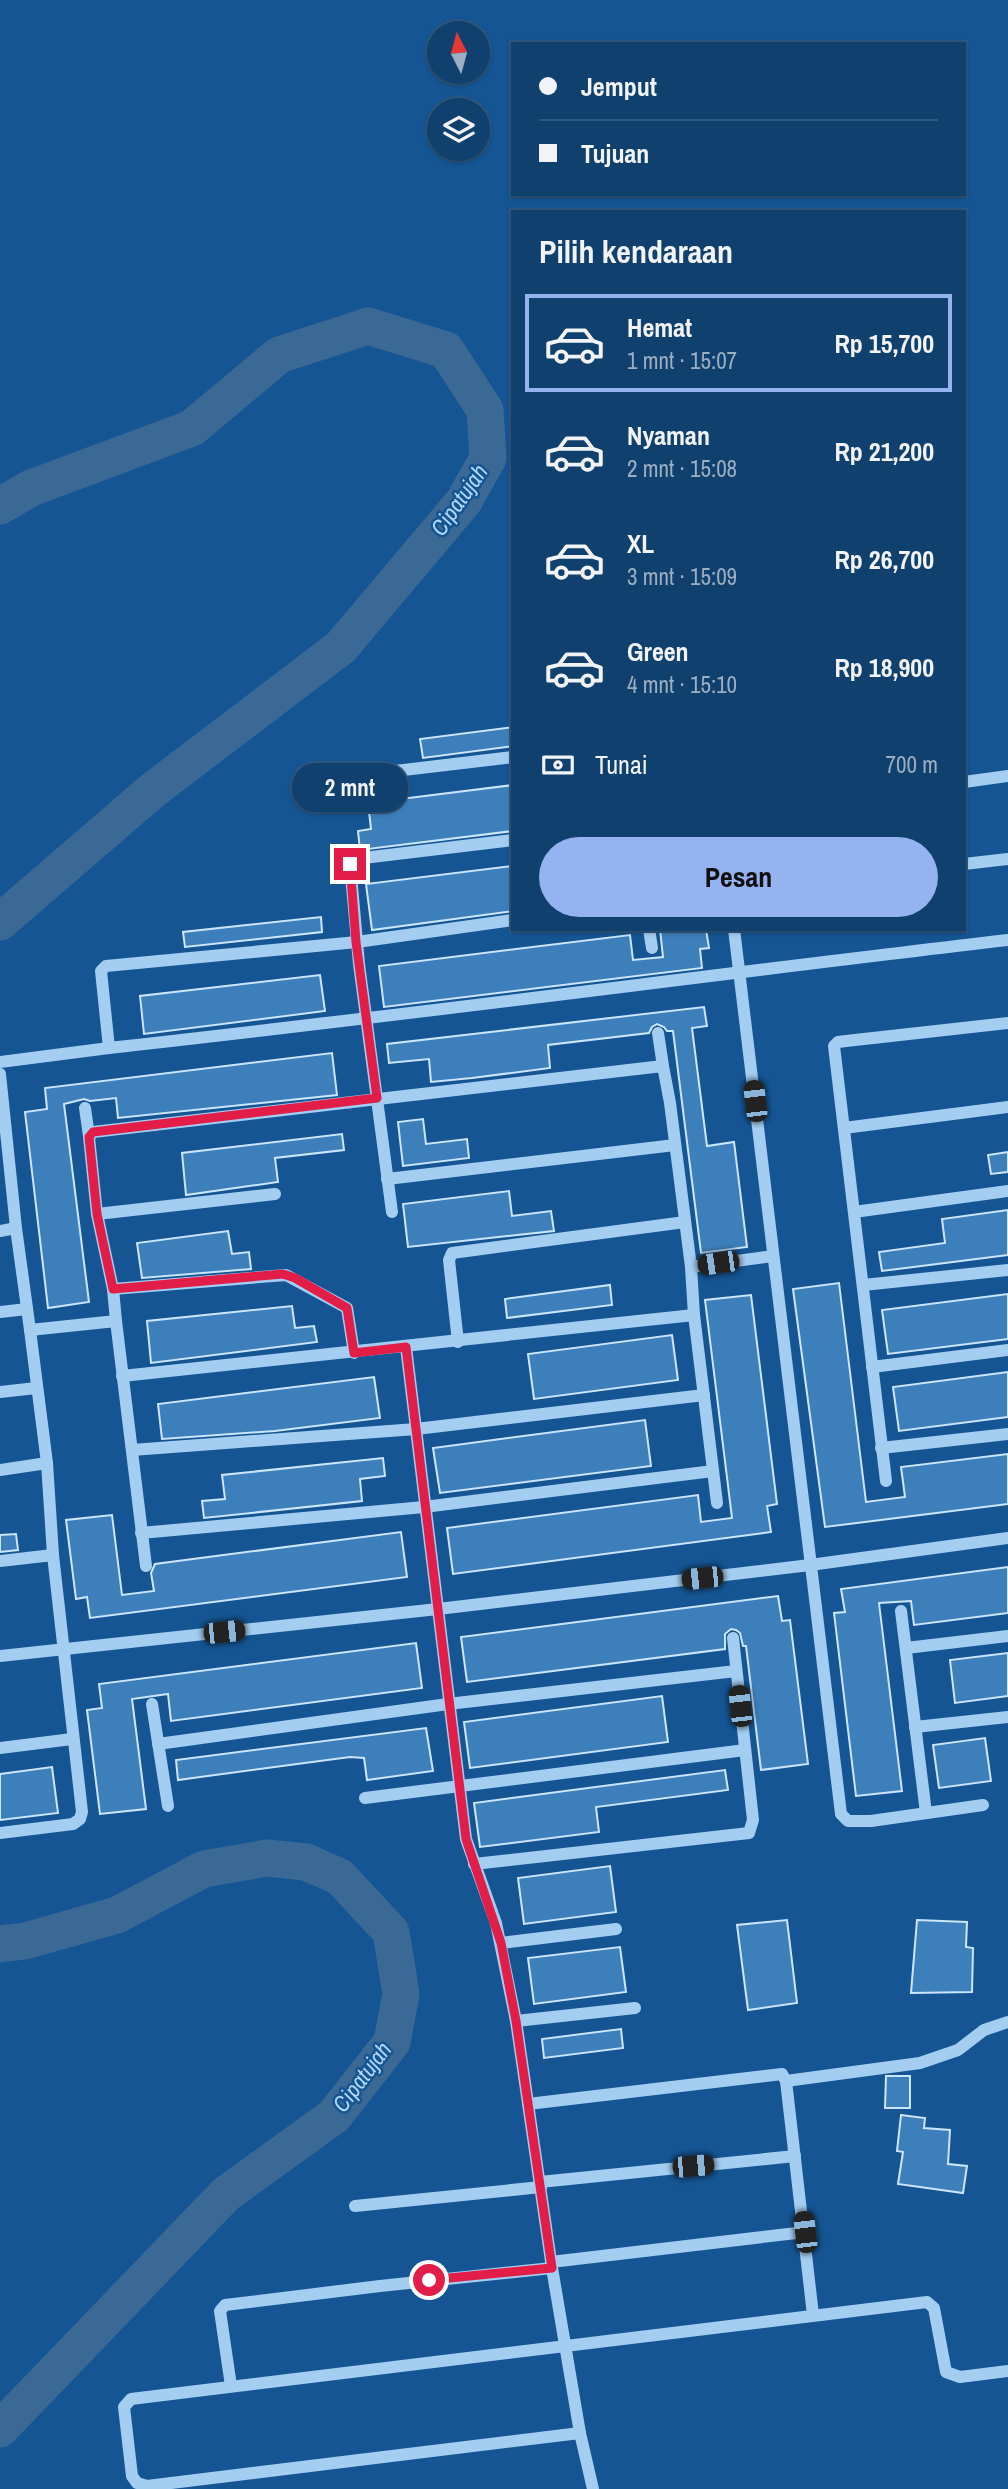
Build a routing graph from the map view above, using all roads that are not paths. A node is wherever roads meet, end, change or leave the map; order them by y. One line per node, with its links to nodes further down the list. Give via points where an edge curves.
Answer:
1 (511, 757): 2 (street)
2 (377, 773)
3 (1008, 776): 4 (street)
4 (966, 782)
5 (511, 840): 12 (street, via 355,859 349,867)
6 (1008, 859): 7 (street)
7 (966, 864)
8 (511, 920): 12 (street)
9 (649, 931): 13 (street)
10 (734, 931): 14 (street)
11 (1008, 940): 14 (street)
12 (356, 942): 15 (street); 18 (street, via 106,965 101,971)
13 (652, 948)
14 (739, 971): 15 (street); 38 (street)
15 (367, 1019): 18 (street); 22 (street)
16 (1008, 1023): 25 (street, via 838,1042 834,1046)
17 (658, 1033): 20 (street)
18 (109, 1048): 19 (street)
19 (0, 1062)
20 (663, 1066): 22 (street); 27 (street)
21 (0, 1074): 28 (street)
22 (377, 1098): 26 (street); 29 (street)
23 (1008, 1107): 25 (street)
24 (85, 1108): 26 (street)
25 (844, 1128): 33 (street)
26 (89, 1136): 34 (street)
27 (675, 1145): 29 (street); 35 (street)
28 (3, 1148): 36 (street)
29 (387, 1178): 32 (street)
30 (1008, 1191): 33 (street)
31 (275, 1194): 34 (street)
32 (392, 1212)
33 (854, 1212): 41 (street)
34 (97, 1214): 42 (street)
35 (685, 1222): 39 (street); 48 (street, via 453,1253 449,1260)
36 (16, 1228): 37 (street); 43 (street)
37 (0, 1231)
38 (773, 1256): 39 (street); 71 (street)
39 (691, 1267): 45 (street)
40 (1008, 1270): 41 (street)
41 (863, 1285): 52 (street)
42 (113, 1289): 46 (street); 51 (street, via 286,1275 347,1308)
43 (27, 1309): 44 (street); 47 (street)
44 (0, 1312)
45 (694, 1315): 48 (street); 56 (street)
46 (116, 1321): 47 (street); 53 (street)
47 (30, 1330): 54 (street)
48 (458, 1342): 49 (street)
49 (406, 1347): 51 (street); 57 (street)
50 (1008, 1350): 52 (street)
51 (354, 1353): 53 (street)
52 (872, 1367): 59 (street)
53 (122, 1376): 60 (street)
54 (36, 1388): 55 (street); 61 (street)
55 (0, 1392)
56 (704, 1395): 57 (street); 63 (street)
57 (416, 1429): 60 (street); 66 (street)
58 (1008, 1434): 59 (street)
59 (881, 1448): 64 (street)
60 (132, 1450): 67 (street)
61 (47, 1463): 62 (street); 69 (street)
62 (0, 1470)
63 (713, 1471): 65 (street); 66 (street)
64 (886, 1481)
65 (718, 1503)
66 (424, 1507): 67 (street); 73 (street)
67 (141, 1532): 72 (street)
68 (1008, 1538): 71 (street)
69 (53, 1555): 70 (street); 78 (street)
70 (0, 1561)
71 (810, 1565): 73 (street); 93 (street, via 842,1816 857,1821)
72 (146, 1566)
73 (438, 1609): 78 (street); 82 (street)
74 (901, 1611): 77 (street)
75 (1008, 1636): 77 (street)
76 (733, 1638): 80 (street)
77 (906, 1648): 84 (street)
78 (64, 1650): 79 (street); 85 (street)
79 (0, 1656)
80 (736, 1671): 82 (street); 88 (street)
81 (152, 1704): 86 (street)
82 (448, 1704): 86 (street); 89 (street)
83 (1008, 1717): 84 (street)
84 (915, 1727): 93 (street)
85 (72, 1739): 87 (street); 94 (street, via 80,1819 73,1824)
86 (158, 1744): 92 (street)
87 (0, 1748)
88 (745, 1750): 89 (street); 95 (street, via 753,1820 745,1835)
89 (458, 1787): 90 (street); 95 (street)
90 (365, 1798)
91 (984, 1805): 93 (street)
92 (168, 1806)
93 (926, 1813)
94 (0, 1833)
95 (474, 1864): 97 (street)
96 (616, 1929): 97 (street)
97 (501, 1943): 99 (street)
98 (635, 2008): 99 (street)
99 (516, 2021): 102 (street)
100 (1008, 2022): 101 (street, via 984,2030 958,2050 920,2063)
101 (786, 2081): 102 (street, via 778,2073); 103 (street)
102 (528, 2104): 104 (street)
103 (795, 2156): 104 (street); 106 (street)
104 (540, 2185): 105 (street); 107 (street)
105 (355, 2206)
106 (805, 2232): 107 (street); 108 (street)
107 (552, 2265): 109 (street); 111 (street, via 225,2305 220,2311)
108 (813, 2315): 109 (street); 110 (street, via 929,2303 934,2308 946,2372 960,2377)
109 (566, 2346): 111 (street); 112 (street)
110 (1008, 2371)
111 (231, 2386): 112 (street, via 127,2402 125,2420 136,2483 147,2486)
112 (580, 2433): 113 (street)
113 (593, 2489)

